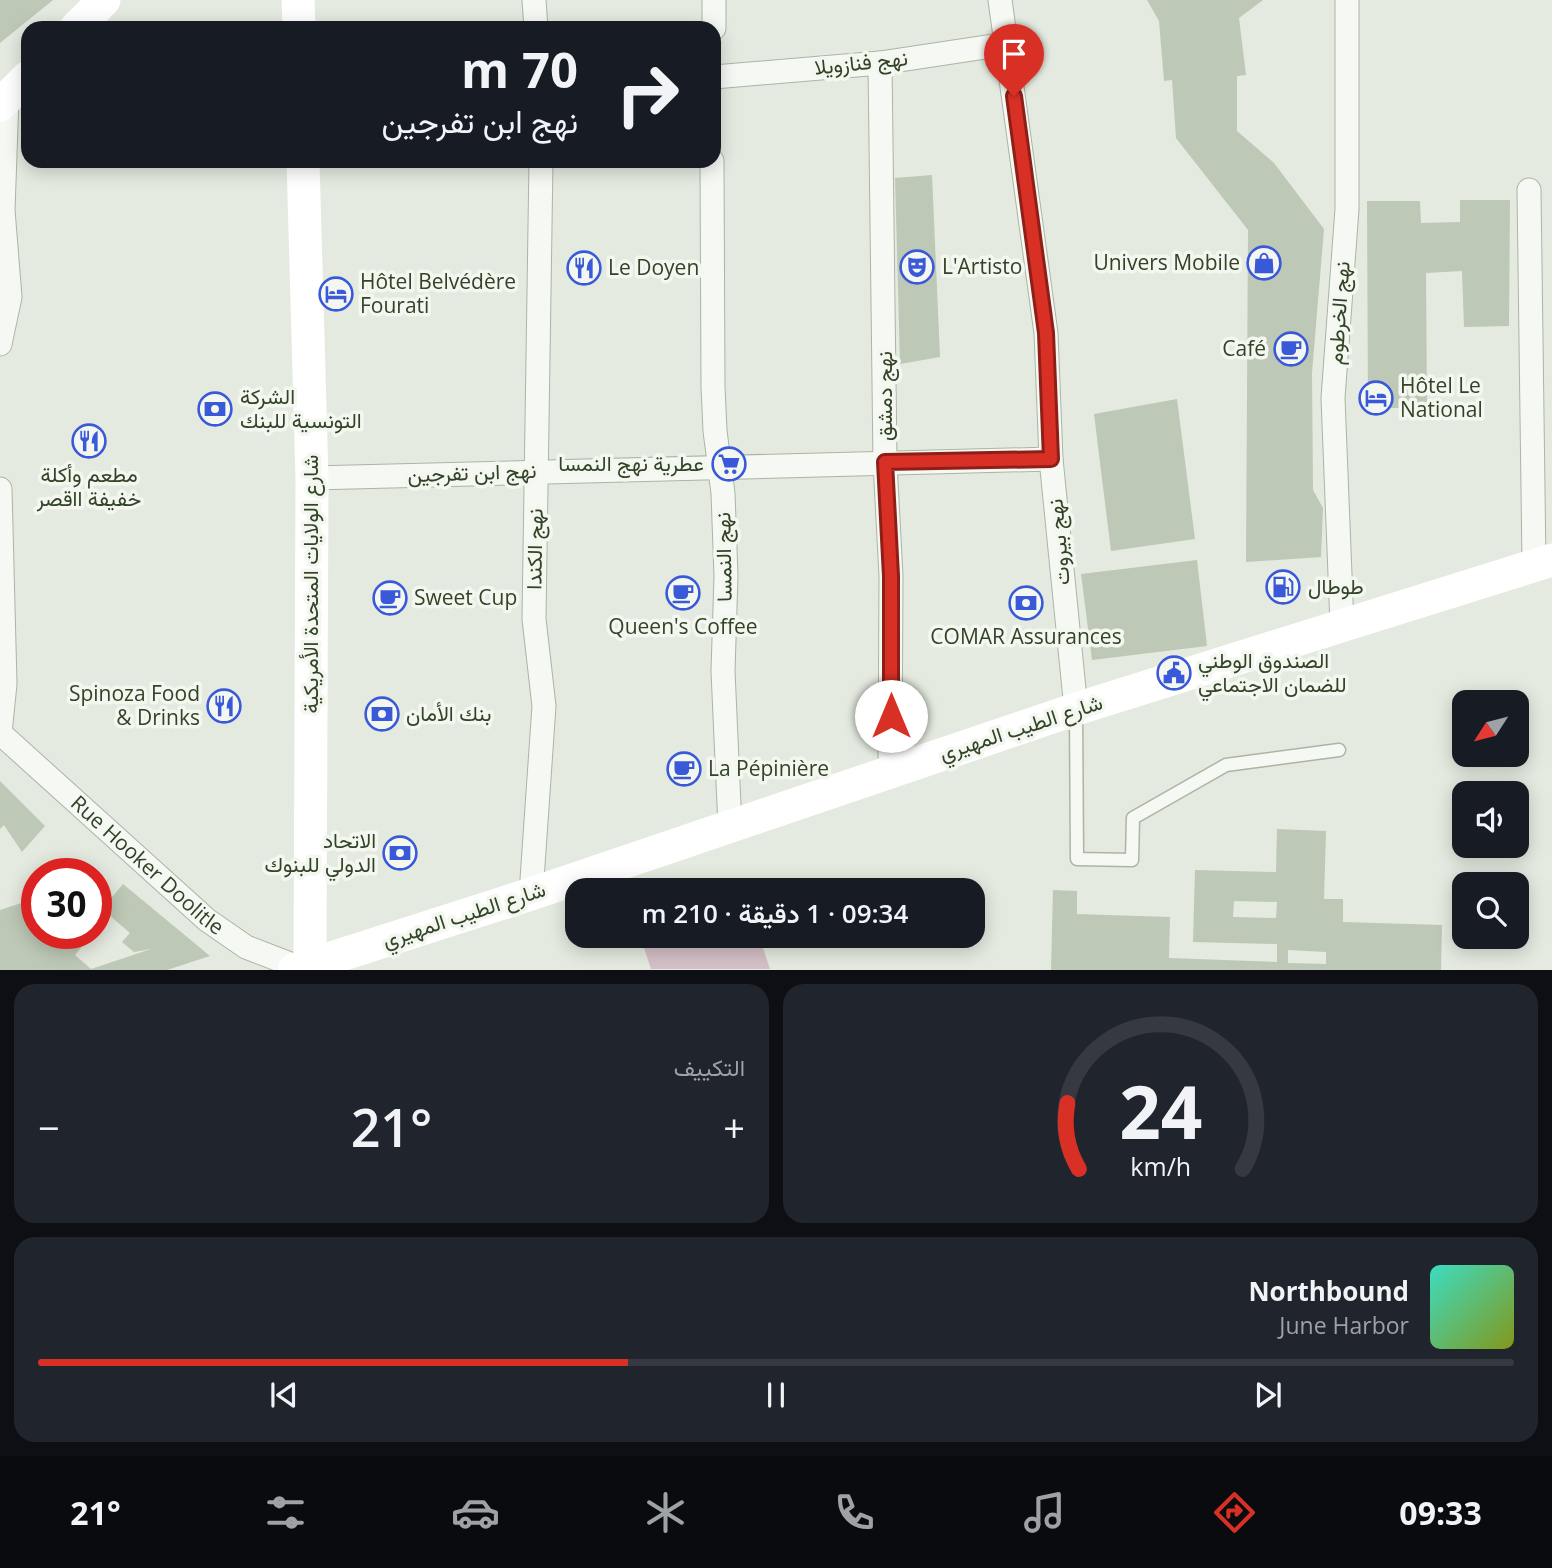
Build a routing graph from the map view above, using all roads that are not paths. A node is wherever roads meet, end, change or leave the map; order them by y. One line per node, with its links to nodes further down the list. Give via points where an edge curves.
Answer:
1 (103, 0): 7 (main road)
2 (298, 0): 8 (main road)
3 (534, 0): 9 (street)
4 (714, 0): 10 (street)
5 (1000, 0): 11 (street, نهج بيروت)
6 (1347, 0): 28 (street, نهج الخرطوم, via 1347,209 1333,398)
7 (83, 21)
8 (299, 21)
9 (536, 21)
10 (714, 21)
11 (1006, 44): 12 (street, نهج فنازويلا); 20 (street, نهج بيروت, via 1046,333)
12 (880, 63): 13 (street, نهج فنازويلا); 21 (street, نهج دمشق)
13 (721, 76)
14 (12, 93): 19 (street, via 3,210 10,297)
15 (303, 168): 24 (main road, شارع الولايات المتحدة الأمريكية)
16 (541, 168): 23 (street, نهج الكندا)
17 (712, 168): 22 (street, نهج النمسا)
18 (1529, 190): 27 (street)
19 (0, 344)
20 (1051, 459): 21 (street, نهج ابن تفرجين); 29 (street, نهج بيروت)
21 (885, 462): 22 (street, نهج ابن تفرجين); 32 (street, نهج دمشق, via 891,576)
22 (718, 468): 23 (street, نهج ابن تفرجين); 33 (street, نهج النمسا, via 725,548 723,671)
23 (537, 471): 24 (street, نهج ابن تفرجين); 34 (street, نهج الكندا, via 534,619 544,706)
24 (312, 478): 35 (main road, شارع الولايات المتحدة الأمريكية)
25 (0, 489): 26 (street)
26 (0, 503): 30 (street, via 5,684)
27 (1543, 562): 28 (main road, شارع الطيب المهيري)
28 (1342, 625): 29 (main road, شارع الطيب المهيري)
29 (1076, 709): 31 (lane, via 1077,859 1132,860 1133,818 1226,765); 32 (main road, شارع الطيب المهيري)
30 (0, 733): 35 (street, Rue Hooker Doolitle, via 207,920 246,947)
31 (1339, 750)
32 (891, 772): 33 (main road, شارع الطيب المهيري)
33 (730, 827): 34 (main road, شارع الطيب المهيري)
34 (531, 894): 35 (main road, شارع الطيب المهيري)
35 (302, 967)

